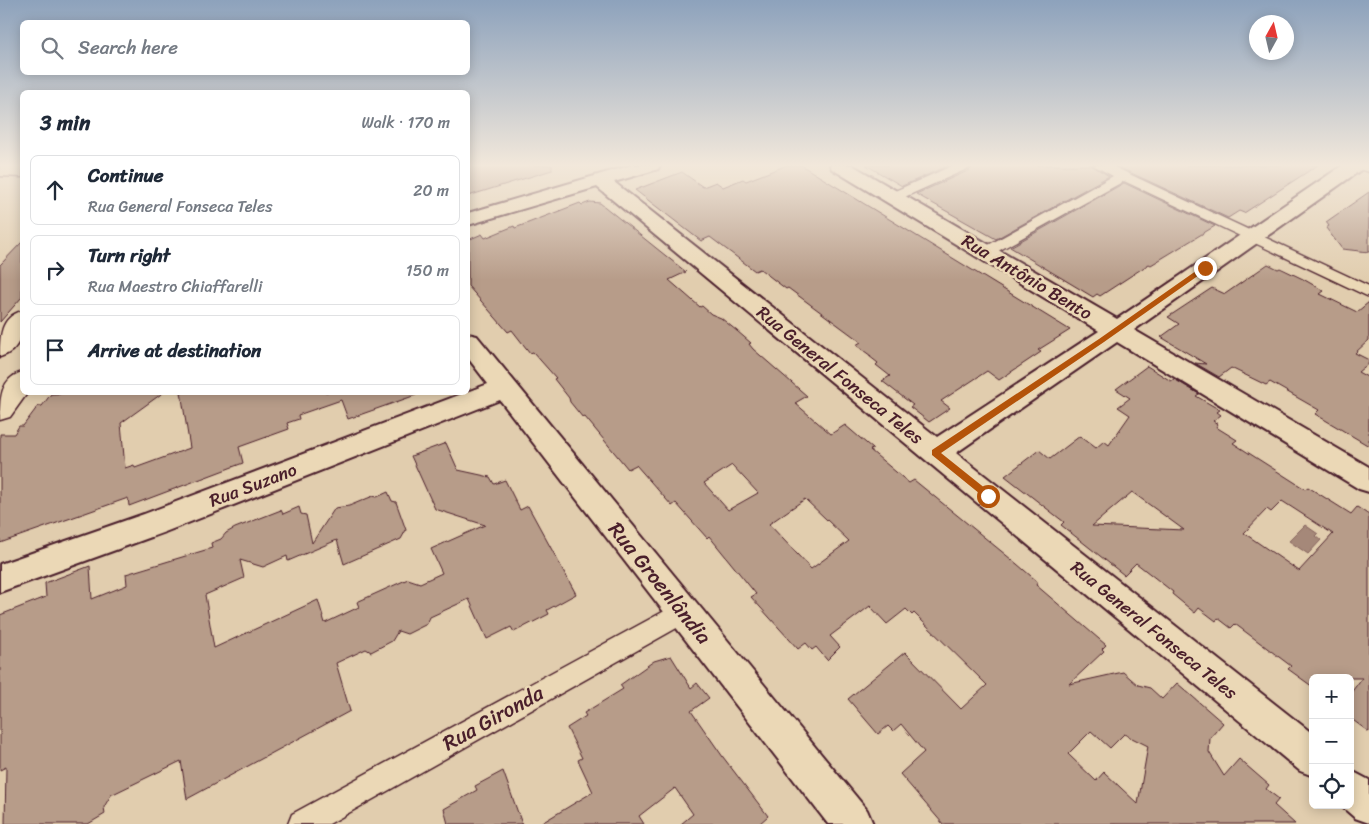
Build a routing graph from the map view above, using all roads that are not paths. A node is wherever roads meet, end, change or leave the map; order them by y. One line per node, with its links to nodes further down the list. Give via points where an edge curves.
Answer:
1 (521, 203): 7 (street)
2 (629, 203): 18 (street, Rua General Fonseca Teles)
3 (904, 203): 9 (street, Rua Antônio Bento)
4 (1074, 203): 9 (street)
5 (1182, 203): 8 (street)
6 (1298, 203): 8 (street)
7 (470, 218)
8 (1250, 236): 10 (street); 12 (street)
9 (986, 252): 12 (street, Rua Antônio Bento)
10 (1369, 292)
11 (20, 322): 14 (main road)
12 (1117, 330): 18 (street); 19 (street, Rua Antônio Bento)
13 (470, 345): 16 (street, Rua Groenlândia)
14 (0, 348)
15 (20, 384): 17 (main road)
16 (504, 388): 20 (street, Rua Suzano, via 163,520); 21 (street, Rua Groenlândia)
17 (0, 410)
18 (935, 453): 22 (street, Rua General Fonseca Teles)
19 (1369, 481)
20 (0, 578)
21 (683, 612): 25 (street, Rua Gironda); 26 (street, Rua Groenlândia)
22 (1309, 755)
23 (1354, 791): 24 (street)
24 (1369, 804)
25 (302, 824)
26 (853, 824)

